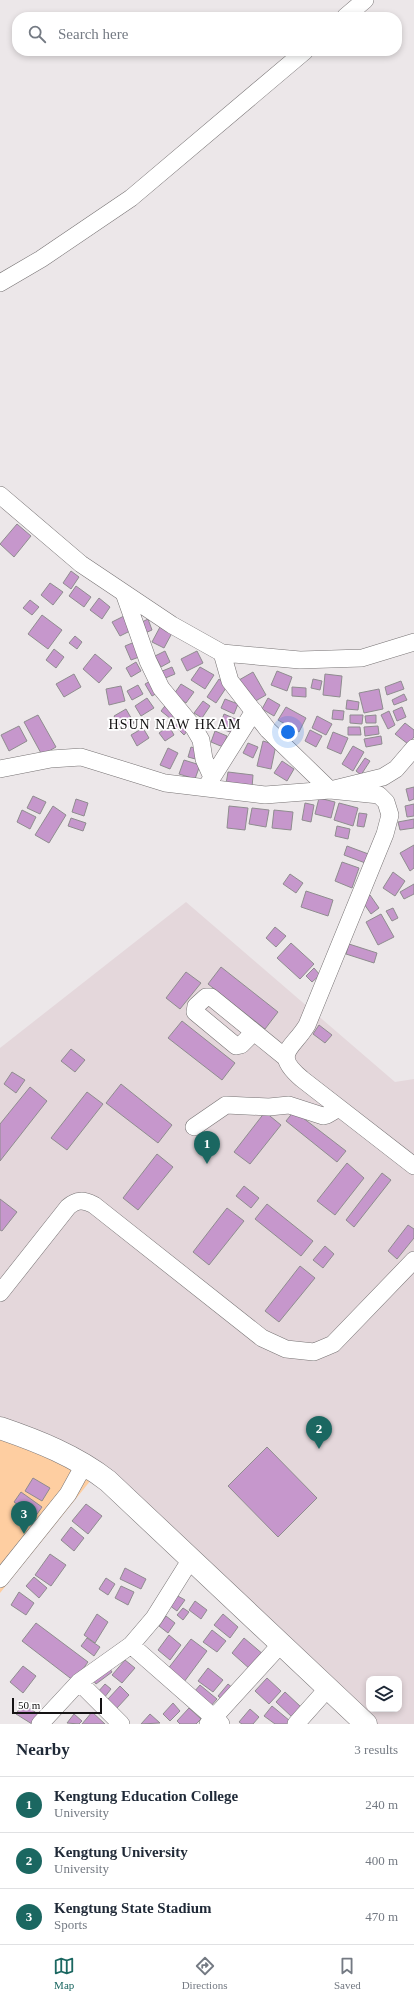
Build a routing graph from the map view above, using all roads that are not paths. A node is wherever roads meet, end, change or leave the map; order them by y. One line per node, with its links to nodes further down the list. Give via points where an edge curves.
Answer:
1 (365, 0): 2 (street)
2 (351, 12)
3 (299, 56): 4 (street, via 131,198 41,259)
4 (0, 283)
5 (0, 495): 6 (street, via 81,564)
6 (124, 593): 8 (street, via 172,625); 12 (street, via 148,661 161,688 201,740)
7 (414, 642): 8 (street, via 362,658 300,660)
8 (222, 653): 9 (street, via 230,680)
9 (254, 711): 12 (street); 13 (street, via 268,730)
10 (414, 748): 13 (street, via 396,769 383,777)
11 (0, 769): 12 (street, via 51,759 81,757 165,783)
12 (209, 782): 13 (street, via 265,795)
13 (330, 790): 15 (street, via 379,795 386,802 390,814 385,834 328,976 307,1025 288,1049)
14 (254, 1032): 15 (street)
15 (286, 1058): 16 (street, via 290,1070)
16 (339, 1108): 17 (street, via 323,1116 289,1105 226,1105); 18 (street)
17 (194, 1127)
18 (414, 1166)
19 (414, 1260): 20 (street, via 333,1344 314,1352 286,1349 262,1338 94,1205 79,1201 68,1207)
20 (0, 1293)
21 (0, 1428): 22 (highway, via 40,1442)
22 (89, 1466): 23 (highway); 24 (street, via 79,1474 68,1494)
23 (191, 1559): 25 (highway); 26 (street, via 154,1618)
24 (0, 1579)
25 (281, 1644): 28 (highway); 29 (street)
26 (131, 1645): 27 (street); 29 (street)
27 (79, 1682): 30 (street); 31 (street)
28 (328, 1688): 32 (street); 33 (highway)
29 (215, 1722)
30 (40, 1724)
31 (121, 1724)
32 (296, 1724)
33 (366, 1724)

